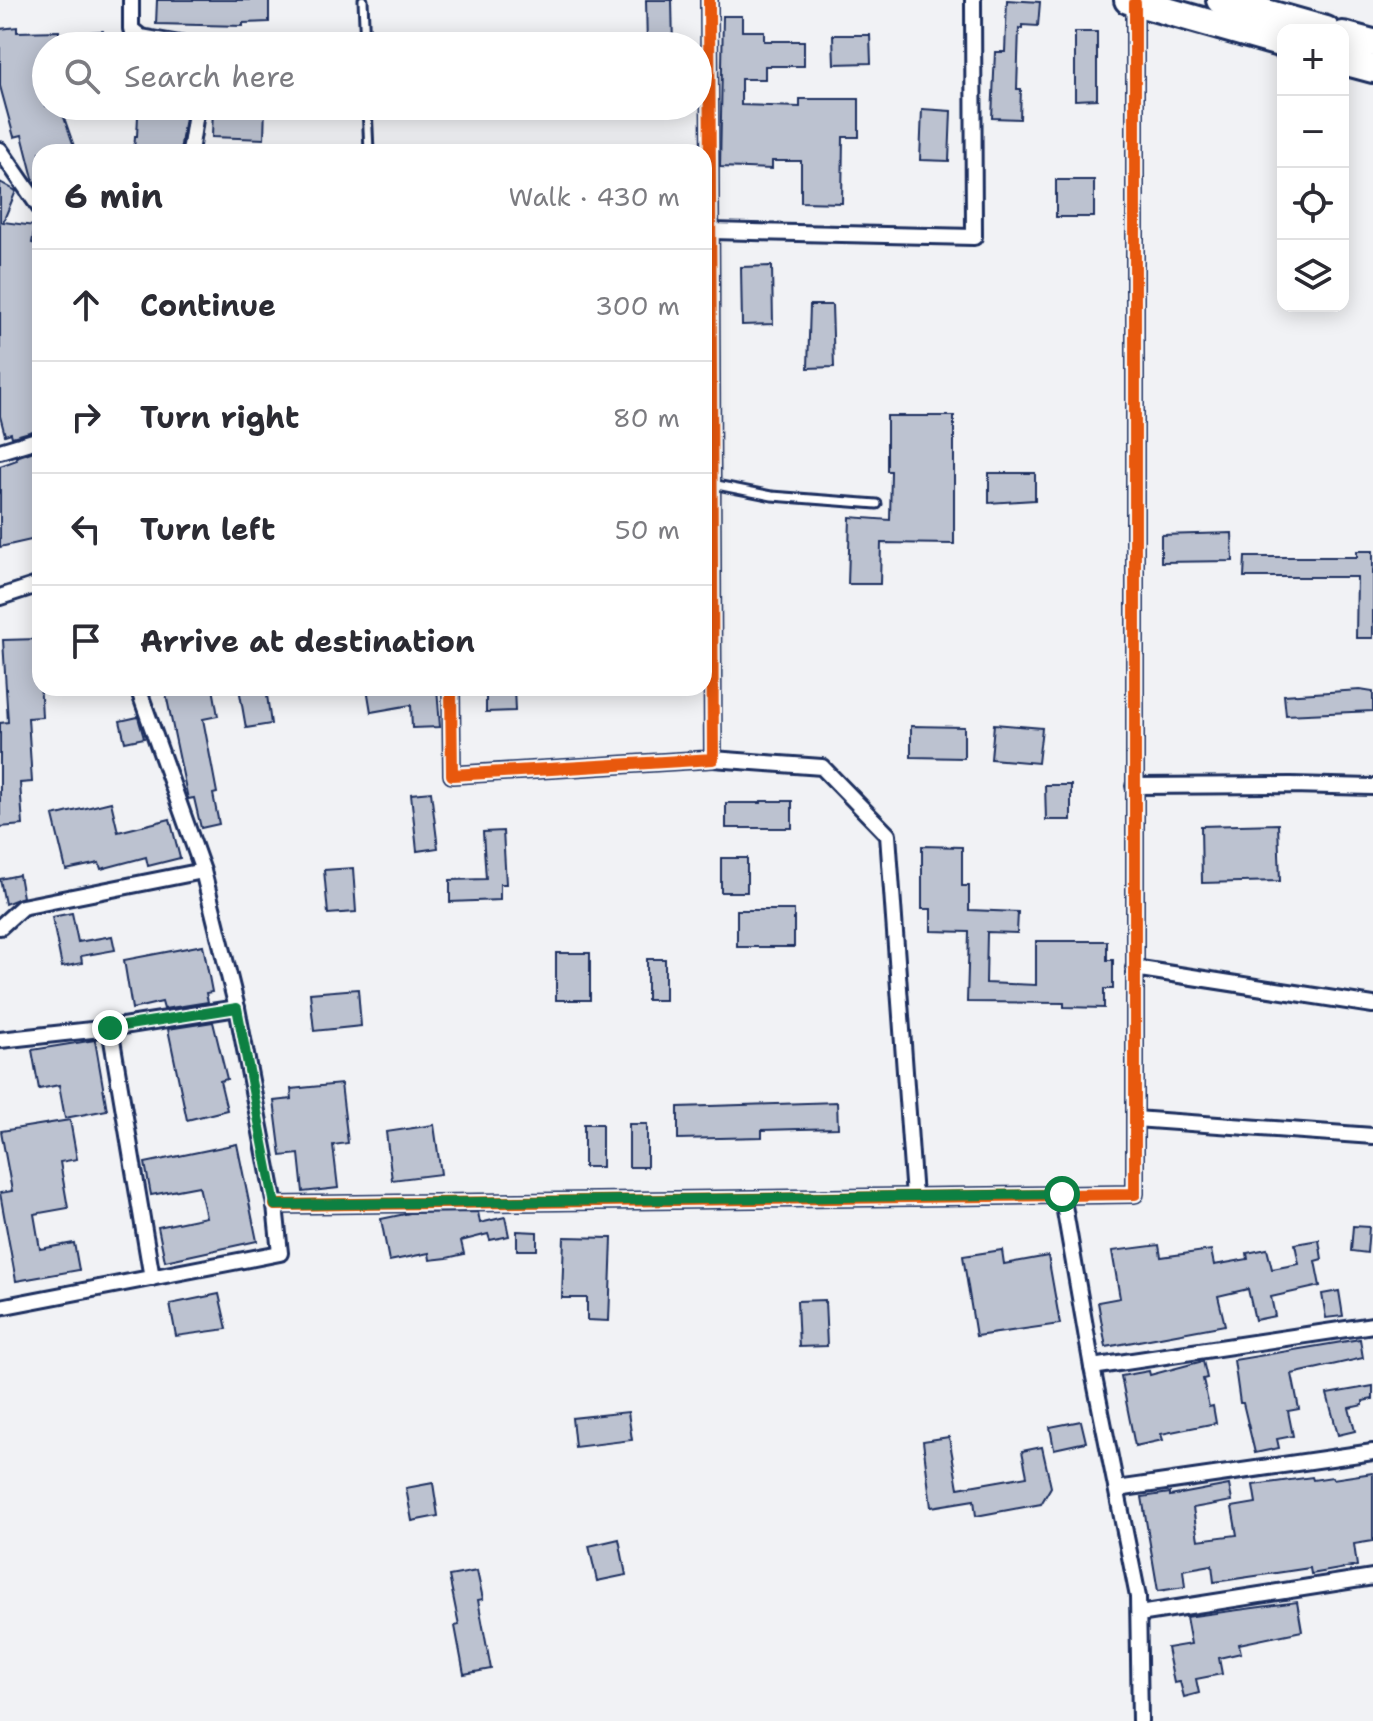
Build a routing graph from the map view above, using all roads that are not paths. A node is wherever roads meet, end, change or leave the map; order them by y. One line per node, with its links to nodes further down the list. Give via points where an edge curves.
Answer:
1 (131, 0): 8 (street)
2 (363, 0): 9 (lane)
3 (709, 0): 10 (street)
4 (973, 0): 24 (street, via 974,237)
5 (1220, 0): 7 (highway)
6 (1131, 1): 12 (highway); 34 (street)
7 (1305, 24)
8 (135, 32)
9 (364, 32)
10 (709, 32)
11 (1349, 37): 13 (highway)
12 (1277, 42)
13 (1373, 43)
14 (1349, 63): 15 (highway)
15 (1373, 69)
16 (195, 120): 19 (street)
17 (368, 120): 20 (lane)
18 (710, 120): 21 (street)
19 (191, 144)
20 (369, 144)
21 (710, 144)
22 (0, 150): 23 (street)
23 (32, 196)
24 (712, 231)
25 (32, 441): 26 (street)
26 (0, 451)
27 (712, 484): 28 (lane, via 772,496); 33 (street)
28 (877, 504)
29 (32, 587): 30 (street)
30 (0, 597)
31 (141, 696): 36 (street)
32 (451, 696): 33 (street, via 452,775)
33 (713, 759): 46 (street, via 822,767 888,835)
34 (1134, 786): 35 (street); 38 (street)
35 (1373, 787)
36 (203, 871): 37 (street, via 22,907); 40 (street)
37 (0, 927)
38 (1134, 968): 39 (street); 43 (street)
39 (1373, 1005)
40 (237, 1008): 41 (street); 47 (street)
41 (110, 1028): 42 (street); 48 (street)
42 (0, 1040)
43 (1135, 1119): 44 (street); 45 (street, via 1135,1194)
44 (1373, 1136)
45 (1062, 1194): 46 (street); 51 (street)
46 (914, 1197): 47 (street)
47 (275, 1205): 48 (street, via 280,1253)
48 (152, 1278): 49 (street)
49 (0, 1307)
50 (1373, 1325): 51 (street)
51 (1092, 1367): 53 (street)
52 (1373, 1452): 53 (street)
53 (1117, 1489): 55 (street)
54 (1373, 1577): 55 (street)
55 (1139, 1614): 56 (street)
56 (1140, 1721)

